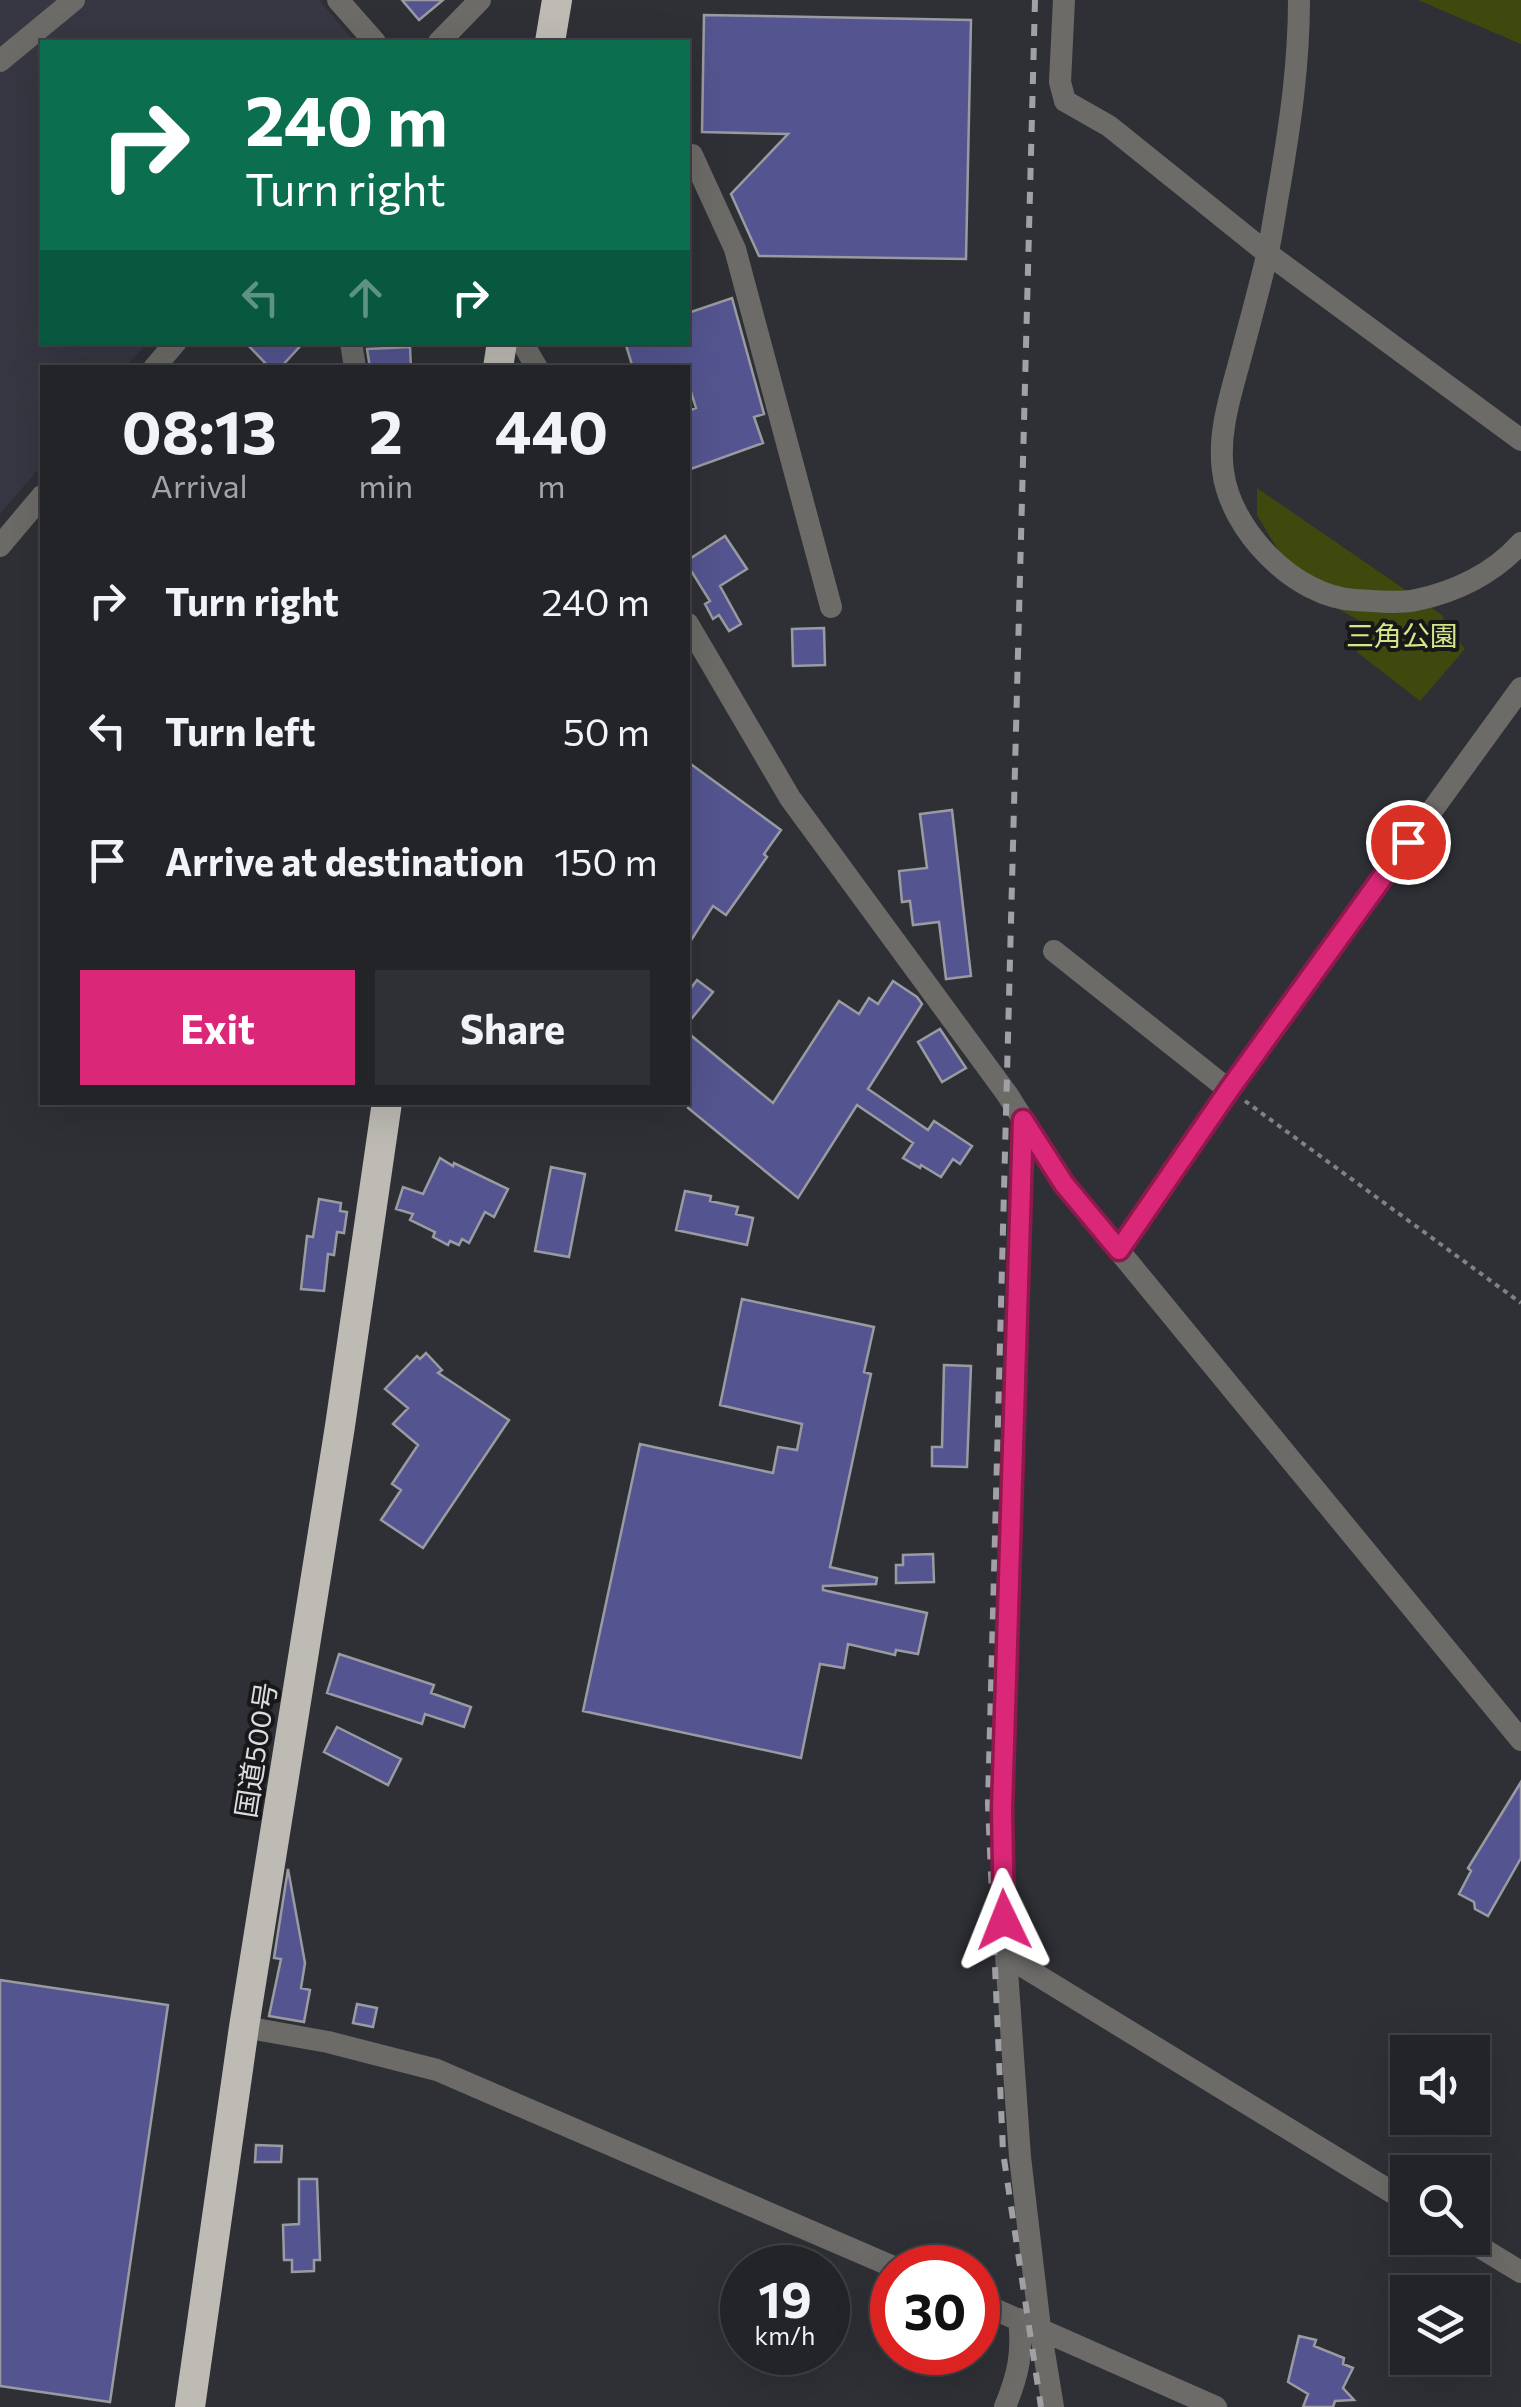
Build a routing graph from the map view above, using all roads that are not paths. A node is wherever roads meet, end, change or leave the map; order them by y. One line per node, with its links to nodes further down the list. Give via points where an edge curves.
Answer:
1 (74, 0): 10 (street)
2 (338, 0): 7 (street)
3 (480, 0): 8 (street)
4 (558, 0): 9 (highway)
5 (1064, 0): 12 (street, via 1060,82 1066,101 1108,126)
6 (1299, 0): 12 (street, via 1289,132)
7 (372, 40)
8 (442, 40)
9 (550, 40)
10 (0, 61)
11 (690, 155): 19 (street, via 735,249)
12 (1268, 253): 15 (street); 17 (street, via 1222,444 1234,508 1253,538 1276,564 1338,599 1415,600 1468,584)
13 (173, 345): 14 (street)
14 (157, 365)
15 (1521, 440)
16 (40, 498): 18 (street)
17 (1521, 543)
18 (0, 546)
19 (831, 607)
20 (690, 627): 25 (street, via 790,798)
21 (1521, 688): 23 (street)
22 (1054, 951): 23 (street)
23 (1229, 1090): 26 (street)
24 (386, 1105): 29 (highway, 国道500号)
25 (1023, 1120): 26 (street, via 1064,1184); 28 (street, via 1002,1809)
26 (1119, 1250): 27 (street)
27 (1521, 1740)
28 (1006, 1956): 30 (street); 35 (street)
29 (244, 2027): 32 (street, via 437,2070); 36 (highway, 国道500号)
30 (1390, 2191)
31 (1490, 2253): 33 (street)
32 (870, 2257)
33 (1521, 2272)
34 (1000, 2311): 35 (street)
35 (1029, 2324): 37 (street); 38 (street); 39 (street)
36 (190, 2407)
37 (1005, 2407)
38 (1053, 2407)
39 (1216, 2407)

